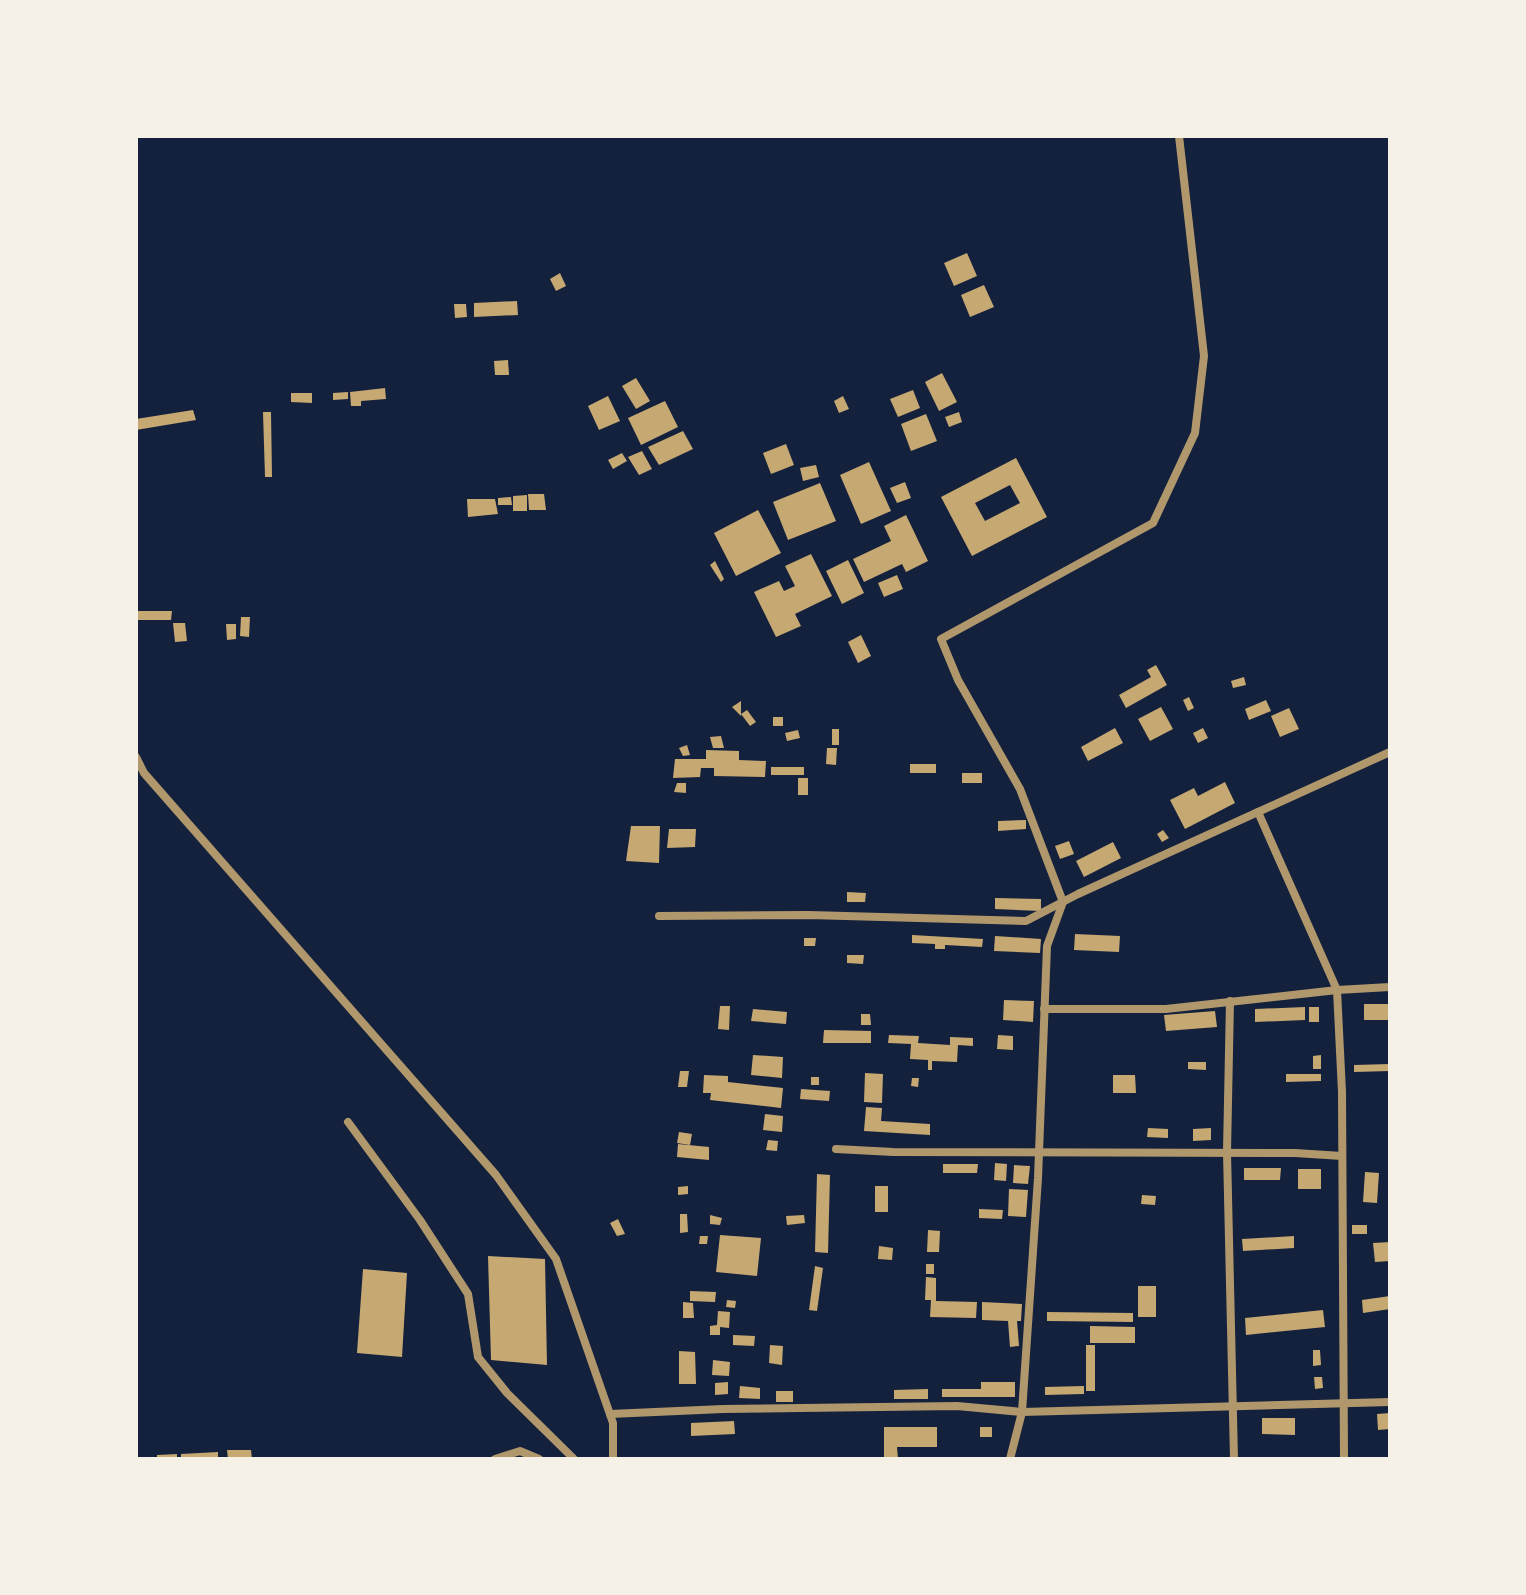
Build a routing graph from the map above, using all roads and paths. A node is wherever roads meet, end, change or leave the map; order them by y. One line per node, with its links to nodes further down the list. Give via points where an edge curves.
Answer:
1 (1179, 136): 5 (street, via 1204,356 1195,433 1153,523 941,639 958,680 1020,789)
2 (1390, 752): 4 (street)
3 (136, 757): 20 (street, via 144,773 513,1199 556,1259)
4 (1258, 812): 5 (street); 8 (street)
5 (1063, 902): 6 (street, via 1026,921); 10 (street, via 1047,946)
6 (659, 916)
7 (1390, 987): 8 (street)
8 (1337, 990): 9 (street); 15 (street)
9 (1230, 1001): 10 (street, via 1166,1009); 14 (street)
10 (1044, 1009): 13 (street)
11 (348, 1122): 23 (street, via 468,1294 478,1357)
12 (836, 1149): 13 (street)
13 (1038, 1150): 14 (street); 19 (street)
14 (1227, 1152): 15 (street); 18 (street)
15 (1342, 1156): 16 (street)
16 (1343, 1402): 17 (street); 18 (street); 27 (street)
17 (1390, 1402)
18 (1231, 1405): 19 (street); 26 (street)
19 (1022, 1412): 20 (street, via 957,1406); 25 (street)
20 (610, 1414): 24 (street)
21 (495, 1459): 22 (street, via 520,1451)
22 (539, 1459)
23 (574, 1459)
24 (613, 1459)
25 (1010, 1459)
26 (1234, 1459)
27 (1344, 1459)

